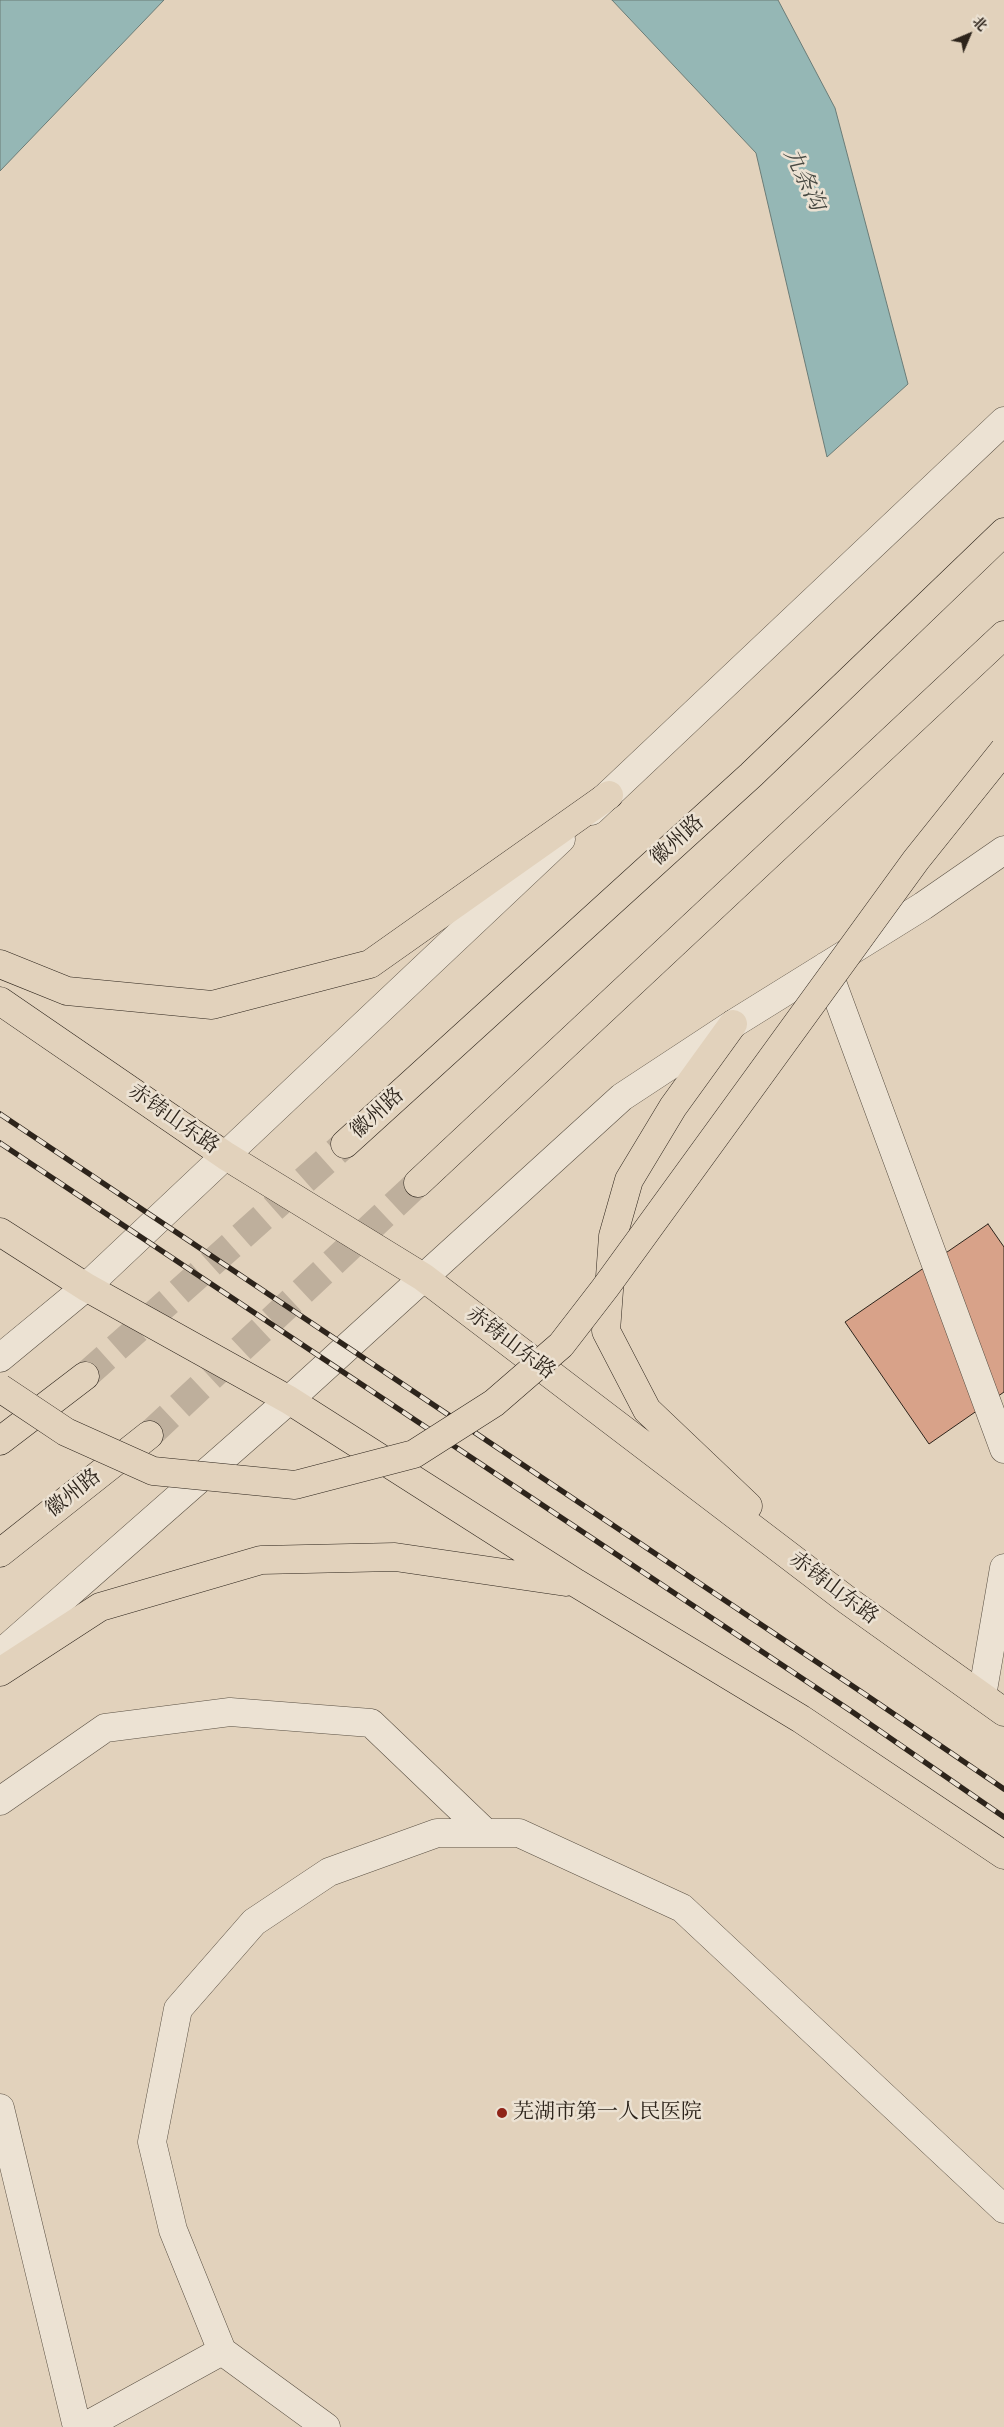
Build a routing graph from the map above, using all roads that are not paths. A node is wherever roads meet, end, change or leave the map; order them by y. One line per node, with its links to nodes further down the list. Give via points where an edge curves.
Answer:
1 (1004, 421): 5 (street)
2 (1004, 532): 11 (main road, 徽州路, via 751,775)
3 (1001, 638): 13 (main road)
4 (1004, 750): 19 (main road, bridge, via 916,860 562,1345 494,1403 414,1454 295,1484 153,1471 66,1432)
5 (609, 795): 7 (main road, via 370,964 212,1005 67,991); 12 (street)
6 (1004, 850): 8 (street, via 923,906)
7 (0, 964)
8 (826, 966): 10 (street); 23 (street)
9 (0, 1001): 12 (main road, 赤铸山东路)
10 (733, 1024): 15 (street, via 622,1097); 27 (main road, via 673,1106 629,1180 613,1236 606,1331 647,1410)
11 (345, 1144)
12 (226, 1156): 15 (main road, 赤铸山东路); 16 (street)
13 (418, 1182)
14 (0, 1232): 16 (main road)
15 (422, 1277): 20 (street); 27 (main road, 赤铸山东路)
16 (86, 1287): 17 (street); 20 (main road)
17 (0, 1358)
18 (85, 1376): 22 (main road)
19 (0, 1388)
20 (289, 1400): 26 (main road); 28 (street)
21 (148, 1435): 24 (main road, 徽州路)
22 (0, 1441)
23 (1004, 1449)
24 (0, 1553)
25 (1004, 1568): 30 (street)
26 (576, 1583): 29 (main road, via 395,1557 261,1560 100,1607); 34 (main road, via 801,1719)
27 (847, 1600): 30 (main road, 赤铸山东路)
28 (0, 1654)
29 (0, 1672)
30 (982, 1696): 31 (main road, 赤铸山东路)
31 (1004, 1712)
32 (0, 1801): 33 (street, via 105,1728 230,1712 371,1723)
33 (486, 1833): 36 (street, via 519,1833 682,1908); 37 (street, via 437,1833 328,1872 254,1922 178,2009 152,2142 173,2230)
34 (1004, 1855)
35 (0, 2108): 38 (street)
36 (1004, 2209)
37 (222, 2351): 39 (street); 40 (street)
38 (77, 2427)
39 (84, 2427)
40 (326, 2427)

